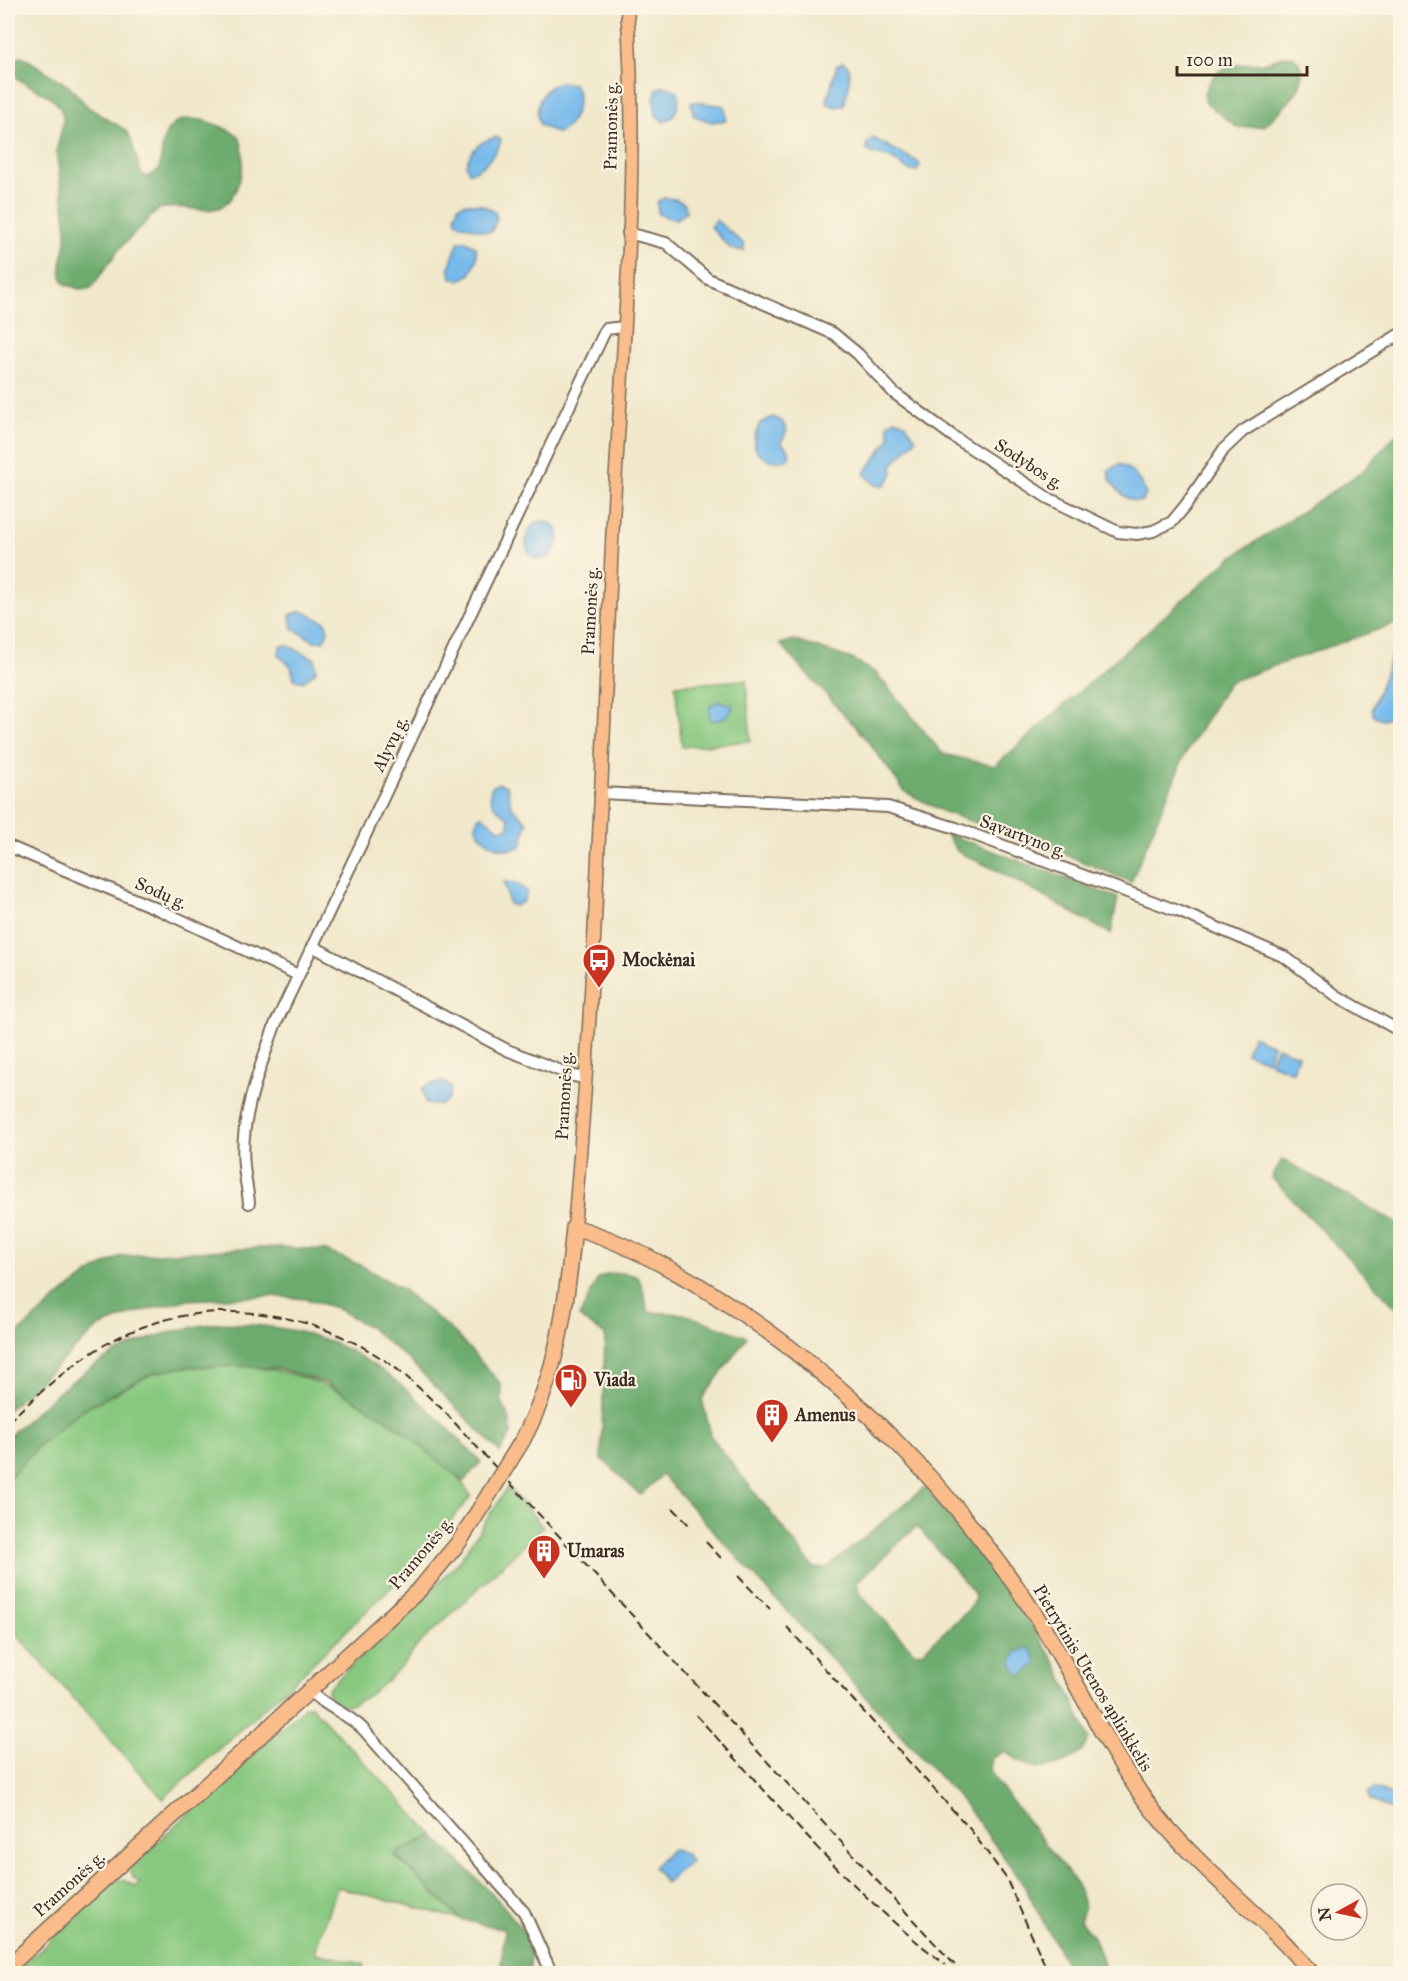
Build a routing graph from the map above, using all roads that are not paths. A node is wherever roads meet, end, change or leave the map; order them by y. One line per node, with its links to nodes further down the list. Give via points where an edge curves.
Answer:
1 (627, 8): 2 (main road, Pramonės g., via 632,113)
2 (628, 233): 3 (main road, Pramonės g.); 4 (street, Sodybos g., via 666,243 708,279 834,334 894,393 954,437 1048,498 1118,532 1137,534 1172,522 1224,449 1243,431)
3 (624, 327): 5 (main road, Pramonės g.); 7 (street, Alyvų g., via 606,329 360,842)
4 (1401, 334)
5 (600, 793): 9 (street, Sąvartyno g., via 888,807 956,828 1178,911 1274,952 1337,996); 10 (main road, Pramonės g.)
6 (8, 846): 8 (street, Sodų g., via 162,911)
7 (314, 947): 8 (street, Alyvų g.); 10 (street, via 507,1050)
8 (298, 975): 11 (street, Alyvų g., via 275,1025 251,1104 243,1165)
9 (1401, 1031)
10 (585, 1078): 12 (main road, Pramonės g.)
11 (249, 1203)
12 (574, 1227): 13 (highway, Pramonės g., bridge, via 567,1299 554,1360 522,1441 459,1542 420,1589); 16 (highway, Pietrytinis Utenos aplinkkelis, via 633,1250 740,1311 832,1381 903,1448 950,1500 1011,1580 1059,1653 1120,1765 1152,1809 1274,1930)
13 (310, 1691): 14 (highway, Pramonės g.); 15 (street, via 363,1729 524,1912)
14 (8, 1967)
15 (552, 1974)
16 (1312, 1974)

